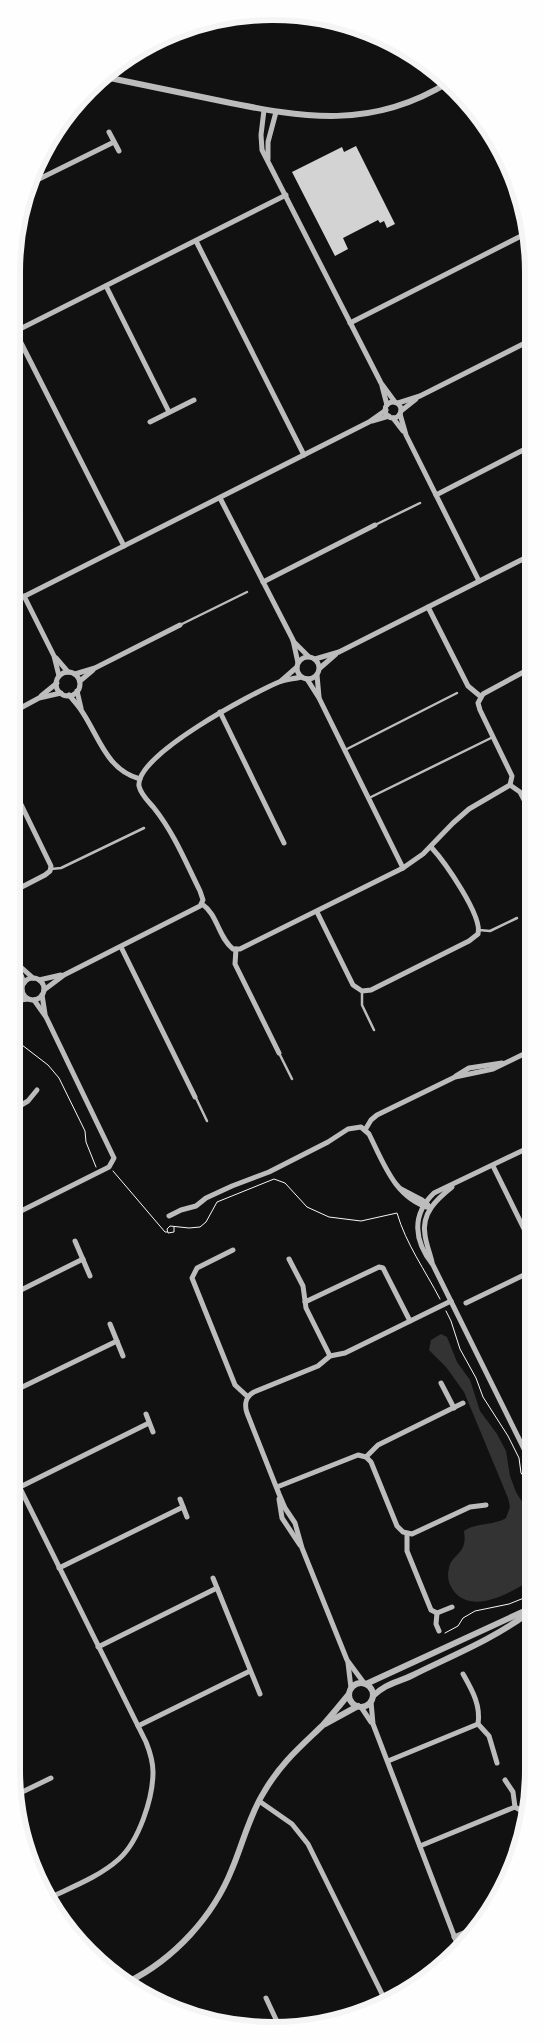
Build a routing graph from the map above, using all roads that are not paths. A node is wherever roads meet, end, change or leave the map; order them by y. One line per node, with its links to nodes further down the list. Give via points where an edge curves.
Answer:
1 (111, 78): 3 (street)
2 (442, 85): 4 (street, via 407,103 358,115 316,117)
3 (264, 110): 4 (street); 8 (street, via 260,143)
4 (276, 112): 8 (street, via 268,142)
5 (109, 132): 6 (street)
6 (114, 142): 7 (street); 9 (street)
7 (118, 151)
8 (268, 159): 10 (street)
9 (37, 180)
10 (286, 195): 12 (street); 14 (street)
11 (522, 236): 14 (street)
12 (196, 241): 13 (street); 30 (street)
13 (106, 286): 15 (street); 23 (street)
14 (350, 323): 18 (street)
15 (20, 330)
16 (20, 340): 35 (street)
17 (525, 343): 19 (street)
18 (381, 383): 21 (street); 22 (street)
19 (420, 396): 21 (street); 24 (street)
20 (194, 400): 23 (street)
21 (396, 402): 22 (street); 24 (street)
22 (386, 407): 25 (street); 27 (street)
23 (169, 412): 26 (street)
24 (400, 413): 25 (street); 28 (street)
25 (391, 417): 27 (street); 28 (street)
26 (150, 422)
27 (369, 422): 30 (street)
28 (406, 435): 31 (street)
29 (525, 449): 31 (street)
30 (304, 455): 32 (street)
31 (436, 494): 37 (street)
32 (220, 498): 35 (street); 38 (street)
33 (420, 502): 34 (lane)
34 (375, 525): 38 (street)
35 (124, 546): 40 (street)
36 (525, 558): 37 (street)
37 (478, 581): 42 (street)
38 (263, 582): 44 (street)
39 (247, 592): 43 (lane)
40 (24, 596): 41 (street); 46 (street)
41 (20, 598)
42 (428, 607): 45 (street); 65 (street, via 468,686)
43 (180, 625): 50 (street)
44 (293, 640): 47 (street); 49 (street)
45 (339, 652): 48 (street); 51 (street)
46 (54, 656): 53 (street); 56 (street)
47 (308, 656): 48 (street); 49 (street)
48 (315, 659): 51 (street)
49 (297, 665): 57 (street); 59 (street)
50 (95, 668): 54 (street); 58 (street)
51 (320, 668): 55 (street)
52 (525, 671): 65 (street)
53 (68, 672): 54 (street); 56 (street)
54 (75, 674): 58 (street)
55 (317, 675): 57 (street); 67 (street)
56 (59, 676): 60 (street)
57 (304, 678): 59 (street); 67 (street)
58 (80, 681): 61 (street)
59 (281, 682): 70 (street)
60 (57, 683): 62 (street); 66 (street)
61 (78, 691): 64 (street); 69 (street)
62 (61, 692): 64 (street); 66 (street)
63 (457, 694): 72 (lane)
64 (69, 695): 69 (street)
65 (480, 696): 71 (street, via 479,708)
66 (39, 698): 68 (street)
67 (320, 698): 72 (street)
68 (20, 708)
69 (82, 711): 73 (street, via 118,769)
70 (220, 712): 73 (street, via 171,746); 79 (street)
71 (493, 737): 74 (street, via 512,776); 75 (lane)
72 (345, 750): 75 (street)
73 (140, 779): 84 (street, via 141,791 171,832 200,891)
74 (510, 785): 77 (street, via 520,792); 80 (street, via 460,816)
75 (369, 798): 81 (street)
76 (20, 802): 82 (street)
77 (525, 802)
78 (144, 828): 82 (lane, via 61,868)
79 (284, 843)
80 (431, 847): 81 (street); 87 (street, via 457,882)
81 (403, 868): 85 (street)
82 (51, 869): 83 (street)
83 (20, 888)
84 (202, 904): 88 (street); 89 (street, via 211,912 228,944)
85 (317, 912): 89 (street); 97 (street, via 353,985)
86 (517, 918): 87 (lane, via 490,930)
87 (479, 930): 97 (street, via 469,941 371,990)
88 (121, 946): 92 (street); 107 (street)
89 (236, 949): 104 (street, via 235,964)
90 (20, 966): 93 (street)
91 (20, 974): 95 (street)
92 (64, 975): 94 (street); 98 (street)
93 (33, 978): 94 (street); 95 (street)
94 (39, 980): 98 (street)
95 (24, 983): 96 (street)
96 (22, 990): 99 (street)
97 (362, 991): 102 (lane, via 362,1005)
98 (43, 992): 99 (street); 101 (street)
99 (31, 999): 100 (street); 101 (street)
100 (20, 1000)
101 (46, 1017): 116 (street, via 112,1153 112,1163)
102 (374, 1030)
103 (525, 1052): 110 (street, via 487,1071 456,1076 378,1115)
104 (279, 1053): 105 (lane)
105 (292, 1079)
106 (37, 1090): 108 (street)
107 (195, 1097): 109 (lane)
108 (20, 1106)
109 (206, 1121)
110 (366, 1130): 114 (street, via 390,1179 407,1197); 117 (street, via 348,1129 278,1167)
111 (525, 1150): 112 (street)
112 (493, 1166): 113 (street); 118 (street)
113 (456, 1184): 114 (street, via 434,1193); 115 (street)
114 (424, 1204): 115 (street); 123 (street, via 418,1223 418,1239)
115 (430, 1208): 123 (street, via 424,1231)
116 (20, 1212)
117 (169, 1216)
118 (525, 1231)
119 (76, 1241): 121 (street)
120 (233, 1250): 137 (street, via 197,1268 192,1278 235,1385)
121 (83, 1259): 125 (street); 126 (street)
122 (289, 1260): 128 (street, via 303,1286)
123 (433, 1264): 127 (street)
124 (525, 1274): 129 (street)
125 (90, 1276)
126 (20, 1290)
127 (451, 1301): 130 (street); 143 (street)
128 (305, 1302): 130 (street, via 379,1267 383,1268); 134 (street)
129 (466, 1303)
130 (410, 1321): 134 (street, via 345,1353)
131 (110, 1324): 132 (street)
132 (116, 1341): 133 (street); 136 (street)
133 (123, 1356)
134 (330, 1356): 137 (street, via 318,1366)
135 (441, 1383): 139 (street)
136 (20, 1388)
137 (248, 1396): 146 (street, via 247,1413)
138 (462, 1404): 139 (street)
139 (454, 1408): 144 (street, via 378,1444)
140 (146, 1414): 141 (street)
141 (149, 1423): 142 (street); 145 (street)
142 (153, 1432)
143 (525, 1451)
144 (366, 1457): 146 (street, via 354,1456); 152 (street, via 373,1466 397,1526)
145 (20, 1487): 154 (street)
146 (277, 1487): 147 (street)
147 (279, 1494): 153 (street, via 295,1523); 153 (street, via 282,1518)
148 (180, 1498): 150 (street)
149 (486, 1505): 152 (street, via 470,1507)
150 (183, 1507): 151 (street); 154 (street)
151 (188, 1517)
152 (407, 1534): 159 (street, via 408,1556 429,1606)
153 (302, 1548): 163 (street)
154 (59, 1568): 162 (street)
155 (213, 1578): 156 (street)
156 (217, 1588): 162 (street); 164 (street)
157 (452, 1607): 159 (street)
158 (525, 1612): 166 (street)
159 (437, 1613): 161 (street)
160 (525, 1613): 169 (street, via 488,1637 384,1686)
161 (439, 1631)
162 (98, 1647): 173 (street)
163 (347, 1660): 166 (street); 167 (street)
164 (250, 1671): 168 (street); 173 (street)
165 (464, 1674): 172 (street, via 478,1704)
166 (365, 1684): 167 (street, via 357,1684); 169 (street, via 371,1689)
167 (350, 1691): 170 (street, via 351,1702); 174 (street)
168 (260, 1694)
169 (372, 1699): 170 (street); 171 (street)
170 (359, 1706): 171 (street); 174 (street)
171 (373, 1724): 175 (street)
172 (478, 1724): 175 (street); 176 (street, via 489,1736)
173 (138, 1726): 184 (street, via 153,1770 148,1802 132,1843 107,1868)
174 (322, 1726): 180 (street, via 290,1756)
175 (388, 1761): 183 (street)
176 (497, 1763)
177 (51, 1778): 179 (street)
178 (505, 1780): 181 (street, via 513,1792)
179 (21, 1792)
180 (259, 1801): 188 (street, via 231,1872 211,1909 171,1953); 189 (street, via 292,1824 308,1844)
181 (515, 1807): 182 (street); 183 (street)
182 (521, 1811)
183 (420, 1846): 186 (street)
184 (54, 1896)
185 (465, 1932): 186 (street)
186 (454, 1937): 187 (street)
187 (456, 1942)
188 (133, 1979)
189 (383, 1996)
190 (266, 1998): 191 (street)
191 (277, 2022)

